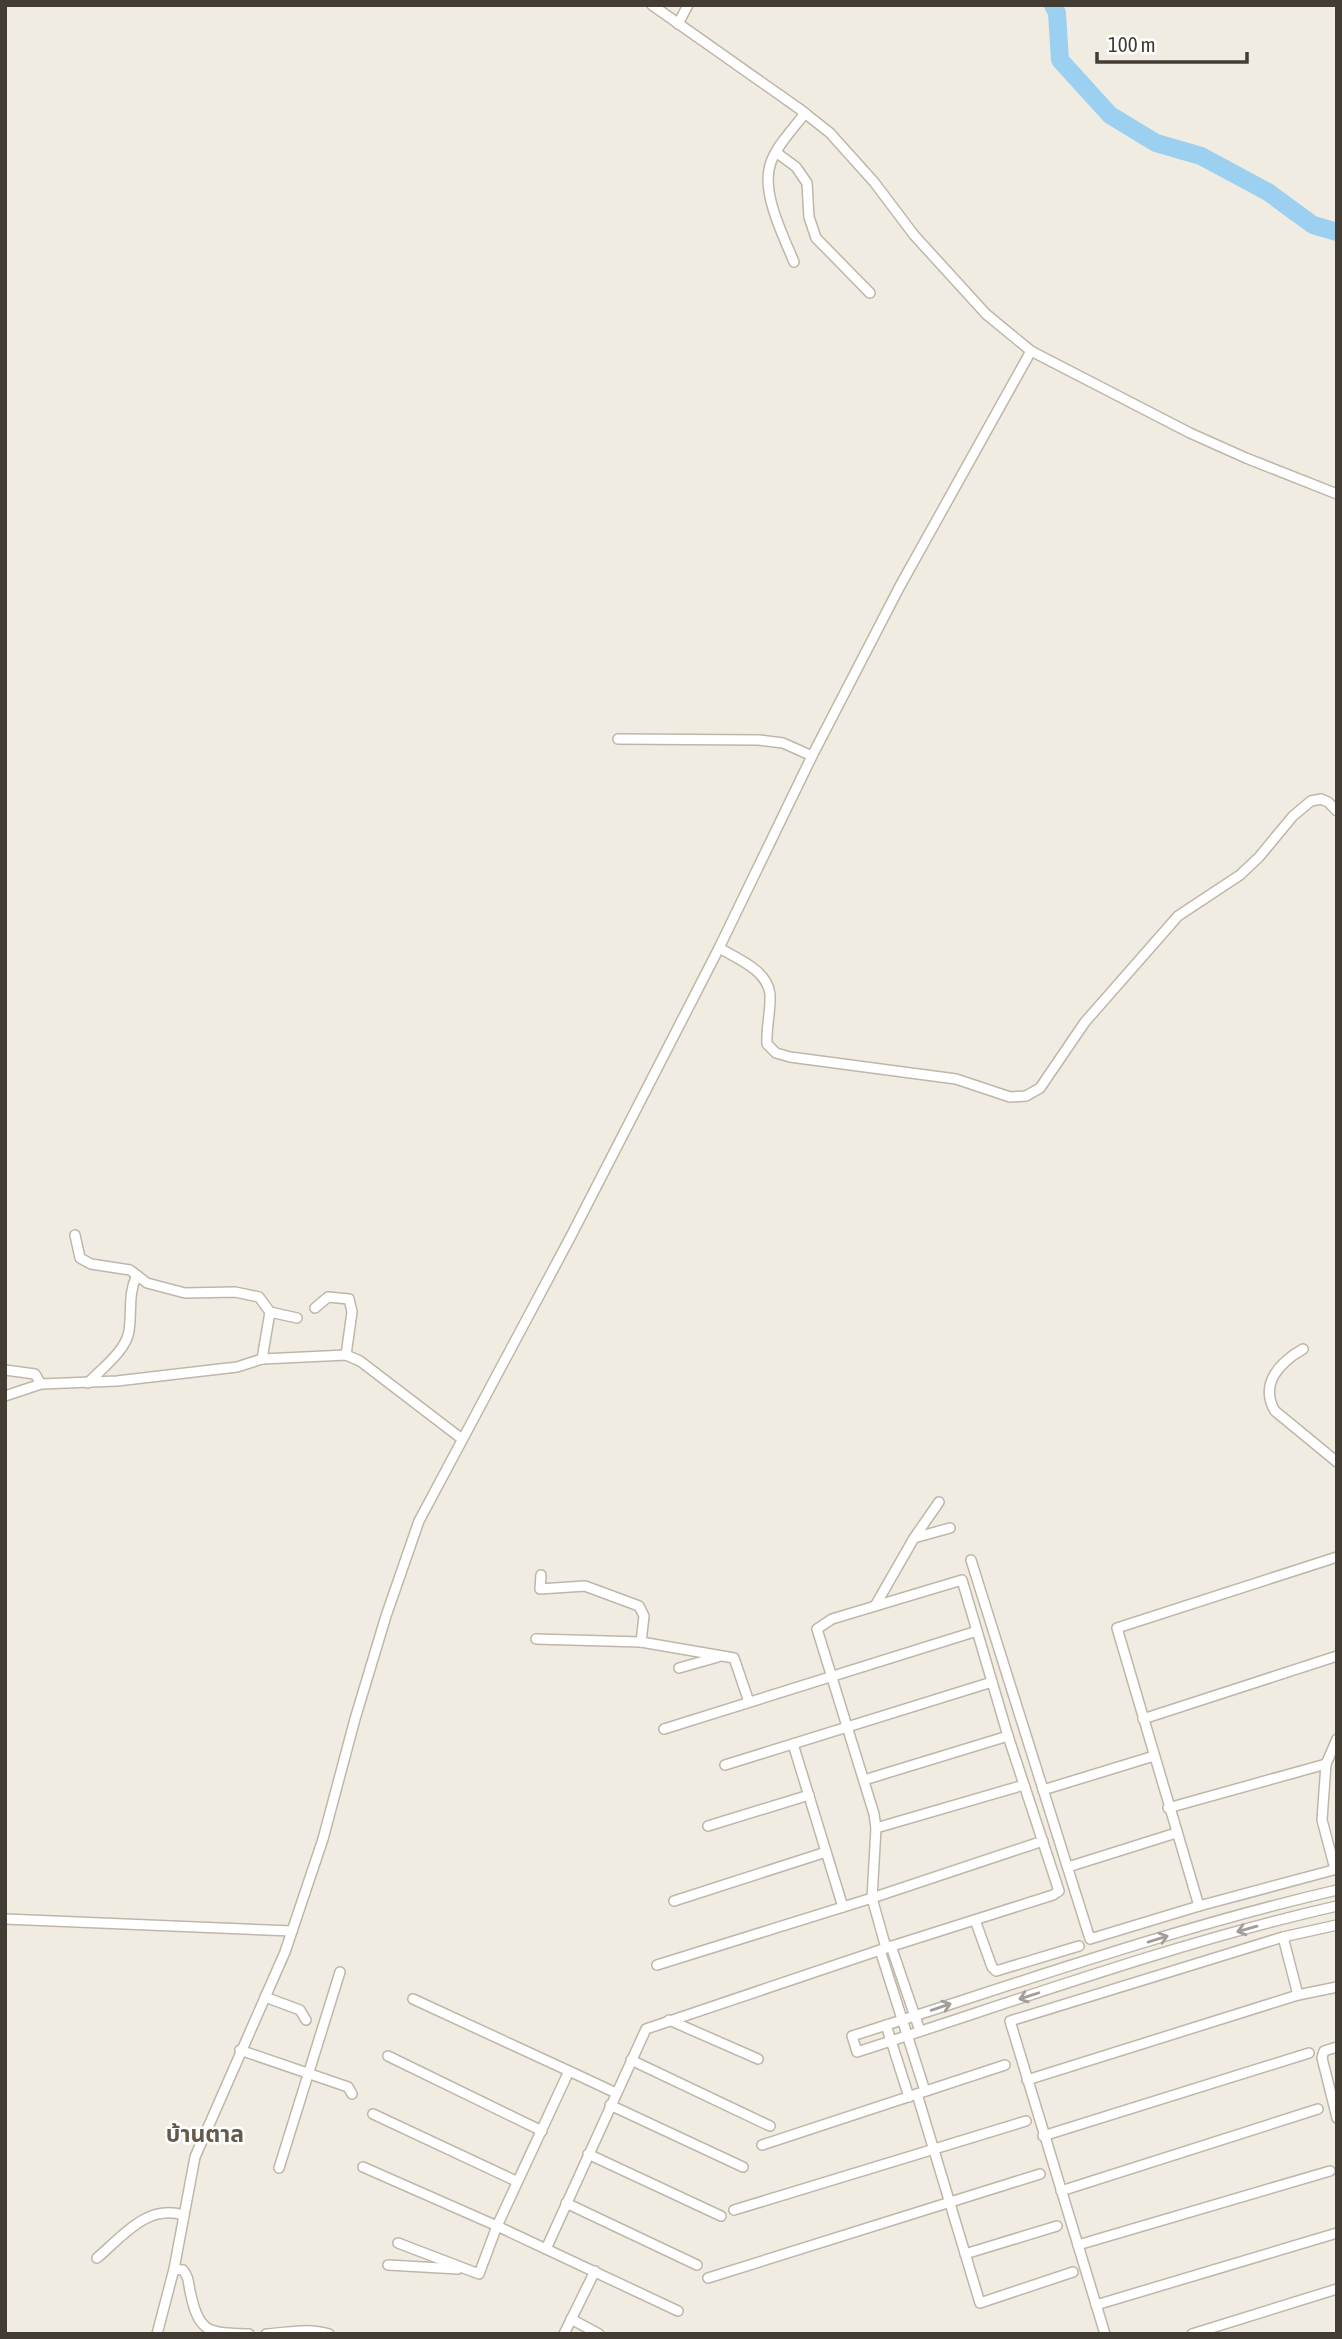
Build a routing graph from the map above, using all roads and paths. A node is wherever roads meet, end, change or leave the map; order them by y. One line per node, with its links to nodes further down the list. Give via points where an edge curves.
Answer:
1 (652, 5): 3 (street)
2 (688, 5): 3 (street)
3 (678, 24): 4 (street)
4 (805, 113): 5 (street); 8 (street, via 830,133 986,314)
5 (777, 153): 6 (street, via 770,163 771,202); 7 (street, via 796,167 807,183 809,217 817,238)
6 (794, 262)
7 (870, 293)
8 (1031, 351): 9 (street, via 1190,433); 11 (street)
9 (1337, 494)
10 (618, 739): 11 (street, via 759,740 783,743)
11 (812, 756): 13 (street)
12 (1337, 811): 13 (street, via 1321,799 1311,801 1240,875 1178,916 1085,1022 1040,1088 1027,1096 1010,1097 956,1079 776,1053 767,1044 767,983 757,971)
13 (719, 948): 26 (street)
14 (75, 1236): 15 (street, via 80,1258 130,1270)
15 (136, 1277): 17 (street, via 185,1293 235,1292 259,1297); 23 (street, via 130,1293 128,1336)
16 (315, 1308): 20 (street, via 328,1297 349,1299 352,1312)
17 (270, 1312): 18 (street); 21 (street)
18 (297, 1318)
19 (1303, 1349): 27 (street, via 1280,1366 1269,1401)
20 (345, 1355): 21 (street); 26 (street, via 360,1361)
21 (262, 1359): 23 (street, via 237,1367)
22 (5, 1370): 24 (street, via 35,1374)
23 (88, 1383): 24 (street)
24 (41, 1384): 25 (street)
25 (5, 1396)
26 (462, 1438): 76 (street, via 419,1521 386,1616)
27 (1337, 1462)
28 (939, 1502): 30 (street)
29 (950, 1528): 30 (street)
30 (914, 1538): 34 (street)
31 (1337, 1557): 44 (street, via 1117,1628)
32 (971, 1560): 55 (street)
33 (541, 1575): 37 (street, via 540,1588 585,1586 639,1606 644,1616)
34 (875, 1606): 35 (street, via 962,1580); 41 (street, via 832,1619 817,1629)
35 (977, 1631): 41 (street); 42 (street)
36 (536, 1639): 37 (street)
37 (641, 1642): 38 (street)
38 (723, 1656): 40 (street); 43 (street, via 734,1658)
39 (1337, 1656): 44 (street)
40 (679, 1668)
41 (831, 1676): 43 (street); 45 (street)
42 (992, 1682): 45 (street); 47 (street)
43 (749, 1702): 46 (street)
44 (1143, 1719): 50 (street)
45 (847, 1728): 49 (street); 53 (street)
46 (664, 1729)
47 (1008, 1736): 53 (street); 54 (street)
48 (1337, 1739): 51 (street)
49 (793, 1744): 52 (street); 56 (street)
50 (1154, 1756): 55 (street); 57 (street)
51 (1326, 1764): 57 (street); 64 (street, via 1322,1820)
52 (725, 1765)
53 (864, 1780): 59 (street)
54 (1024, 1785): 59 (street); 61 (street)
55 (1043, 1790): 63 (street)
56 (809, 1795): 58 (street); 62 (street)
57 (1168, 1808): 60 (street)
58 (708, 1826)
59 (876, 1828): 66 (street)
60 (1176, 1833): 63 (street); 69 (street)
61 (1043, 1841): 66 (street); 74 (street, via 1059,1886 1057,1894)
62 (826, 1852): 67 (street); 71 (street)
63 (1068, 1867): 69 (street, via 1090,1939)
64 (1336, 1869): 69 (street)
65 (1337, 1890): 68 (street)
66 (873, 1898): 71 (street); 79 (street)
67 (674, 1901)
68 (1278, 1904): 72 (street); 80 (street, one-way to 68)
69 (1199, 1906)
70 (1337, 1906): 72 (street)
71 (843, 1907): 81 (street)
72 (1283, 1918): 82 (street, one-way to 82)
73 (5, 1919): 76 (street)
74 (975, 1920): 78 (street, via 996,1970); 79 (street)
75 (1337, 1925): 77 (street)
76 (292, 1931): 87 (street)
77 (1283, 1937): 86 (street); 107 (street, via 1010,2021)
78 (1079, 1946)
79 (886, 1948): 90 (street); 92 (street); 93 (street)
80 (1111, 1954): 82 (street); 84 (street)
81 (657, 1965)
82 (1116, 1968): 89 (street, one-way to 89)
83 (340, 1972): 106 (street)
84 (1001, 1987): 89 (street); 90 (street, one-way to 84)
85 (1337, 1987): 86 (street)
86 (1298, 1995): 107 (street)
87 (265, 1997): 91 (street, via 300,2010); 99 (street)
88 (412, 2000): 105 (street)
89 (1004, 2004): 95 (street)
90 (916, 2015): 93 (street); 95 (street)
91 (306, 2020)
92 (669, 2020): 102 (street); 103 (street, via 646,2029)
93 (903, 2020): 94 (street); 96 (street)
94 (886, 2025): 97 (street); 97 (street, via 852,2036 857,2052)
95 (920, 2031): 96 (street)
96 (908, 2035): 97 (street); 110 (street)
97 (891, 2041): 110 (street)
98 (1337, 2047): 114 (street, via 1324,2051 1322,2057)
99 (240, 2050): 106 (street); 132 (street, via 195,2157)
100 (1309, 2053): 118 (street)
101 (388, 2056): 117 (street)
102 (758, 2059)
103 (631, 2060): 108 (street); 116 (street)
104 (1005, 2065): 110 (street)
105 (569, 2071): 108 (street); 117 (street)
106 (309, 2072): 109 (street, via 348,2087); 124 (street)
107 (1027, 2080): 118 (street)
108 (616, 2093): 111 (street)
109 (352, 2094)
110 (917, 2094): 119 (street); 120 (street)
111 (611, 2105): 121 (street); 123 (street)
112 (1318, 2109): 128 (street)
113 (373, 2114): 127 (street)
114 (1337, 2118)
115 (1026, 2121): 120 (street)
116 (770, 2126)
117 (542, 2130): 127 (street)
118 (1043, 2136): 128 (street)
119 (761, 2145)
120 (933, 2149): 129 (street); 131 (street)
121 (588, 2154): 130 (street); 133 (street)
122 (362, 2166): 134 (street)
123 (743, 2167)
124 (279, 2168)
125 (1330, 2171): 138 (street)
126 (1041, 2174): 129 (street)
127 (516, 2181): 134 (street)
128 (1061, 2191): 138 (street)
129 (948, 2202): 140 (street); 148 (street)
130 (566, 2203): 139 (street); 142 (street)
131 (734, 2210)
132 (183, 2215): 141 (street, via 156,2213); 144 (street)
133 (721, 2216)
134 (498, 2226): 139 (street); 145 (street, via 479,2274)
135 (1057, 2226): 140 (street)
136 (1337, 2233): 150 (street)
137 (398, 2243): 145 (street)
138 (1078, 2245): 150 (street)
139 (546, 2249): 146 (street)
140 (965, 2254): 147 (street, via 980,2303)
141 (97, 2258)
142 (697, 2264)
143 (388, 2265): 145 (street)
144 (174, 2269): 154 (street); 155 (street, via 183,2270 189,2278 205,2328)
145 (467, 2270)
146 (595, 2271): 151 (street); 152 (street)
147 (1073, 2272)
148 (708, 2278)
149 (1337, 2289): 161 (street)
150 (1096, 2305): 160 (street)
151 (678, 2311)
152 (571, 2319): 158 (street); 159 (street)
153 (288, 2333): 156 (street); 157 (street, via 304,2329)
154 (157, 2334)
155 (249, 2334)
156 (266, 2334)
157 (329, 2334)
158 (564, 2334)
159 (599, 2334)
160 (1105, 2334)
161 (1192, 2334)

